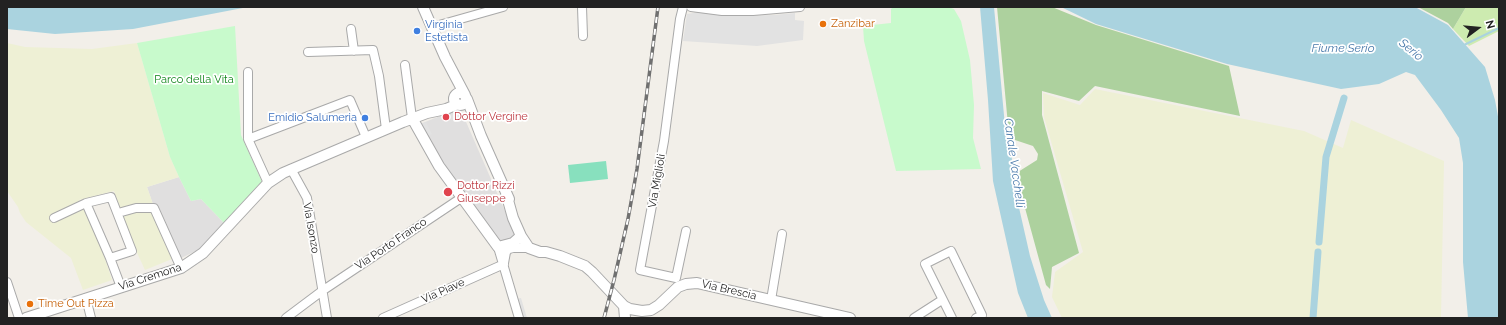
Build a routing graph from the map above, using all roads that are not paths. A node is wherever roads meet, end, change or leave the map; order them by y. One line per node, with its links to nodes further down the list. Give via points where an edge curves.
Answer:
1 (503, 7): 7 (street)
2 (582, 7): 9 (street)
3 (684, 7): 36 (street, Via Miglioli, via 680,19 664,141 640,270)
4 (691, 7): 5 (street, via 753,12)
5 (800, 7)
6 (424, 9): 7 (street)
7 (432, 27): 14 (street)
8 (351, 29): 10 (street)
9 (584, 36)
10 (354, 50): 11 (street); 16 (street, via 373,50)
11 (308, 52)
12 (405, 65): 15 (street)
13 (248, 72): 18 (street)
14 (460, 99): 15 (street, Via Cremona); 21 (street, via 481,136)
15 (412, 118): 16 (street, Via Cremona); 22 (street, via 439,166)
16 (386, 129): 17 (street, Via Cremona)
17 (366, 137): 18 (street, via 350,100); 19 (street, Via Cremona)
18 (248, 139): 20 (street)
19 (291, 169): 20 (street, Via Cremona); 38 (street, Via Isonzo, via 307,198)
20 (268, 184): 34 (street, Via Cremona, via 203,253)
21 (506, 193): 28 (street, via 510,211); 31 (street, via 530,238)
22 (461, 198): 29 (street); 38 (street, Via Porto Franco)
23 (86, 203): 24 (street, via 111,197); 25 (street); 32 (street)
24 (118, 213): 32 (street, via 132,252); 34 (street, via 136,208 154,208)
25 (54, 218)
26 (686, 231): 36 (street)
27 (782, 234): 40 (street, Via Brescia)
28 (521, 236): 29 (street, via 513,243); 30 (street)
29 (498, 247): 33 (street)
30 (530, 248): 31 (street); 33 (street, via 509,250 506,252)
31 (546, 252): 42 (street, via 572,260 592,272)
32 (110, 258): 37 (street)
33 (504, 264): 49 (street, Via Piave); 50 (street)
34 (181, 268): 37 (street, Via Cremona)
35 (7, 282): 44 (street)
36 (677, 282): 40 (street, Via Brescia, via 697,283); 42 (street, via 659,305 651,310 642,311)
37 (121, 287): 39 (street, Via Cremona)
38 (322, 291): 47 (street); 48 (street, Via Isonzo)
39 (86, 298): 45 (street, Via Cremona); 46 (street)
40 (771, 300): 43 (street, Via Brescia)
41 (942, 300): 53 (street); 54 (street); 55 (street, via 925,264 951,251 982,315)
42 (624, 306): 51 (street)
43 (822, 315): 52 (street, Via Brescia)
44 (19, 318)
45 (26, 318)
46 (91, 318)
47 (286, 318)
48 (327, 318)
49 (383, 318)
50 (519, 318)
51 (625, 318)
52 (850, 318)
53 (914, 318)
54 (952, 318)
55 (976, 318)

